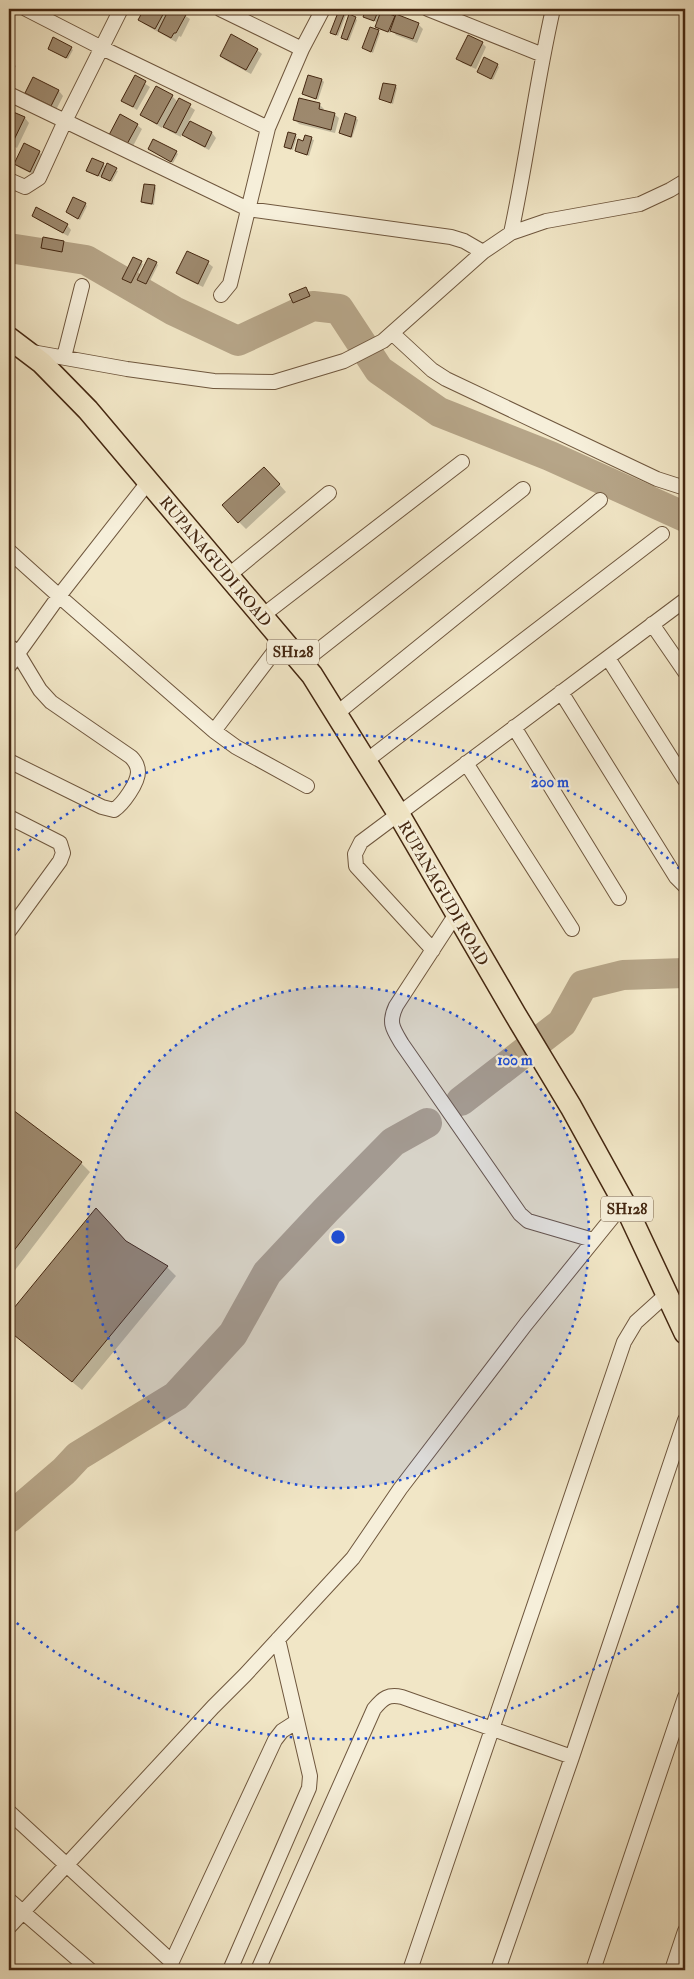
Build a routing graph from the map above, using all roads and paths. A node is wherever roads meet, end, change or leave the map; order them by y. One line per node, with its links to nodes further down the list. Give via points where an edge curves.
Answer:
1 (26, 9): 7 (street)
2 (122, 9): 7 (street)
3 (220, 9): 8 (street)
4 (322, 9): 8 (street)
5 (428, 9): 9 (street)
6 (553, 9): 9 (street)
7 (102, 48): 11 (street); 12 (street)
8 (302, 50): 12 (street)
9 (543, 55): 16 (street)
10 (9, 94): 11 (street)
11 (65, 121): 13 (street, via 39,178 25,187); 15 (street)
12 (268, 128): 15 (street)
13 (9, 180)
14 (685, 182): 16 (street, via 640,204 546,221)
15 (248, 209): 17 (street, via 452,237); 19 (street, via 230,284)
16 (511, 233): 17 (street)
17 (483, 252): 20 (street)
18 (82, 286): 22 (street)
19 (221, 296)
20 (388, 337): 22 (street, via 344,360 274,382 214,381); 25 (street, via 446,379 657,479)
21 (17, 344): 22 (street); 24 (main road, RUPANAGUDI ROAD / SH128, via 42,363 88,410)
22 (64, 358)
23 (462, 462): 34 (street)
24 (148, 482): 31 (main road, RUPANAGUDI ROAD / SH128); 32 (street)
25 (685, 488)
26 (524, 489): 39 (street)
27 (329, 494): 31 (street)
28 (600, 500): 43 (street)
29 (662, 534): 46 (street)
30 (9, 551): 32 (street)
31 (229, 576): 34 (main road, RUPANAGUDI ROAD / SH128)
32 (59, 596): 37 (street); 45 (street)
33 (685, 600): 35 (street)
34 (262, 616): 36 (main road, RUPANAGUDI ROAD / SH128)
35 (652, 624): 38 (street); 41 (street)
36 (282, 640): 39 (main road, RUPANAGUDI ROAD / SH128); 45 (street)
37 (13, 649): 40 (street); 47 (street, via 51,702 131,756 137,764 138,773 123,804 114,810)
38 (608, 658): 42 (street); 49 (street)
39 (302, 663): 43 (main road, RUPANAGUDI ROAD / SH128)
40 (9, 666)
41 (685, 672)
42 (561, 692): 44 (street); 53 (street, via 676,877)
43 (336, 714): 46 (main road, RUPANAGUDI ROAD / SH128)
44 (514, 727): 48 (street); 54 (street)
45 (214, 731): 50 (street, via 236,747)
46 (366, 761): 51 (main road, RUPANAGUDI ROAD / SH128)
47 (9, 762)
48 (466, 763): 51 (street); 56 (street)
49 (685, 780)
50 (308, 786)
51 (398, 813): 55 (main road, RUPANAGUDI ROAD / SH128); 58 (street, via 361,842 355,854 356,866)
52 (9, 817): 57 (street, via 60,843 63,853)
53 (685, 886)
54 (619, 898)
55 (456, 914): 58 (street); 59 (main road, RUPANAGUDI ROAD / SH128, via 561,1089)
56 (572, 929)
57 (9, 931)
58 (433, 950): 60 (street, via 396,1006 391,1016 392,1028 520,1214 528,1221)
59 (624, 1203): 60 (street); 61 (main road, SH128)
60 (594, 1240): 64 (street, via 400,1490 353,1558)
61 (667, 1294): 62 (main road, SH128); 67 (street, via 636,1322 624,1342)
62 (685, 1333)
63 (685, 1420): 68 (street)
64 (278, 1639): 66 (street); 70 (street)
65 (685, 1697): 81 (street)
66 (296, 1722): 75 (street, via 282,1731 276,1740); 77 (street, via 310,1776 309,1788)
67 (492, 1729): 68 (street); 78 (street, via 402,1697 392,1695 382,1699 374,1709); 79 (street)
68 (572, 1757): 80 (street)
69 (9, 1812): 70 (street)
70 (67, 1865): 72 (street); 75 (street)
71 (9, 1900): 72 (street)
72 (22, 1912): 73 (street); 76 (street)
73 (9, 1927)
74 (685, 1931): 82 (street)
75 (170, 1966)
76 (90, 1970)
77 (230, 1970)
78 (258, 1970)
79 (410, 1970)
80 (498, 1970)
81 (593, 1970)
82 (672, 1970)

